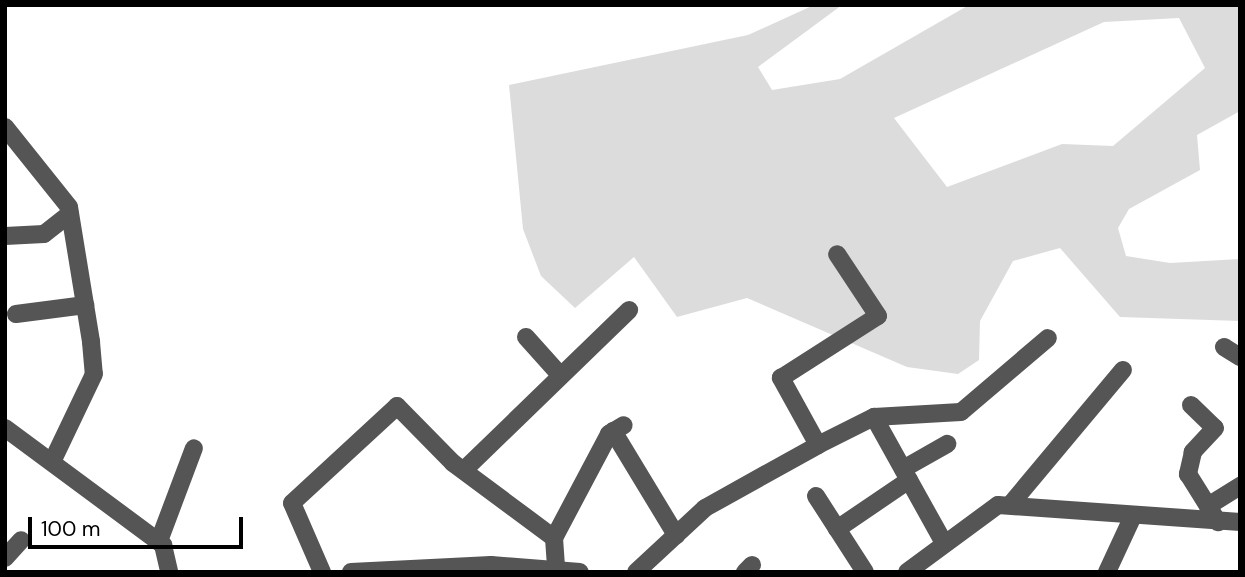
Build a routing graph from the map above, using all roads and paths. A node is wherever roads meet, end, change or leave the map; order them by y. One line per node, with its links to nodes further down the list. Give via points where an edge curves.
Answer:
1 (5, 127): 2 (street)
2 (70, 214): 3 (street, via 44,234); 5 (street)
3 (5, 236)
4 (837, 254): 18 (street, via 878,316 781,377)
5 (85, 305): 7 (street); 20 (street, via 94,374)
6 (629, 310): 13 (street)
7 (16, 314)
8 (526, 337): 13 (street)
9 (1048, 338): 15 (street, via 961,412)
10 (1224, 347): 11 (street)
11 (1240, 357)
12 (1123, 370): 25 (street)
13 (561, 376): 21 (street)
14 (1191, 405): 26 (street, via 1215,428 1193,452 1188,474)
15 (874, 417): 18 (street); 22 (street)
16 (5, 428): 20 (street)
17 (947, 444): 22 (street)
18 (818, 445): 31 (street, via 705,508)
19 (194, 448): 34 (street)
20 (54, 458): 34 (street)
21 (464, 470): 32 (street); 40 (street, via 397,406 292,503)
22 (906, 475): 30 (street); 35 (street)
23 (1240, 486): 26 (street)
24 (816, 496): 30 (street)
25 (1010, 505): 27 (street); 35 (street, via 998,505)
26 (1208, 506): 28 (street)
27 (1133, 516): 28 (street); 45 (street)
28 (1217, 522): 29 (street)
29 (1240, 522)
30 (837, 529): 43 (street)
31 (676, 535): 32 (street, via 619,428); 42 (street)
32 (554, 538): 38 (street)
33 (20, 540): 36 (street)
34 (159, 541): 39 (street)
35 (944, 542): 37 (street)
36 (5, 558)
37 (913, 568): 44 (street)
38 (569, 570): 41 (street, via 491,565)
39 (169, 572)
40 (321, 572)
41 (351, 572)
42 (636, 572)
43 (865, 572)
44 (936, 572)
45 (1107, 572)

